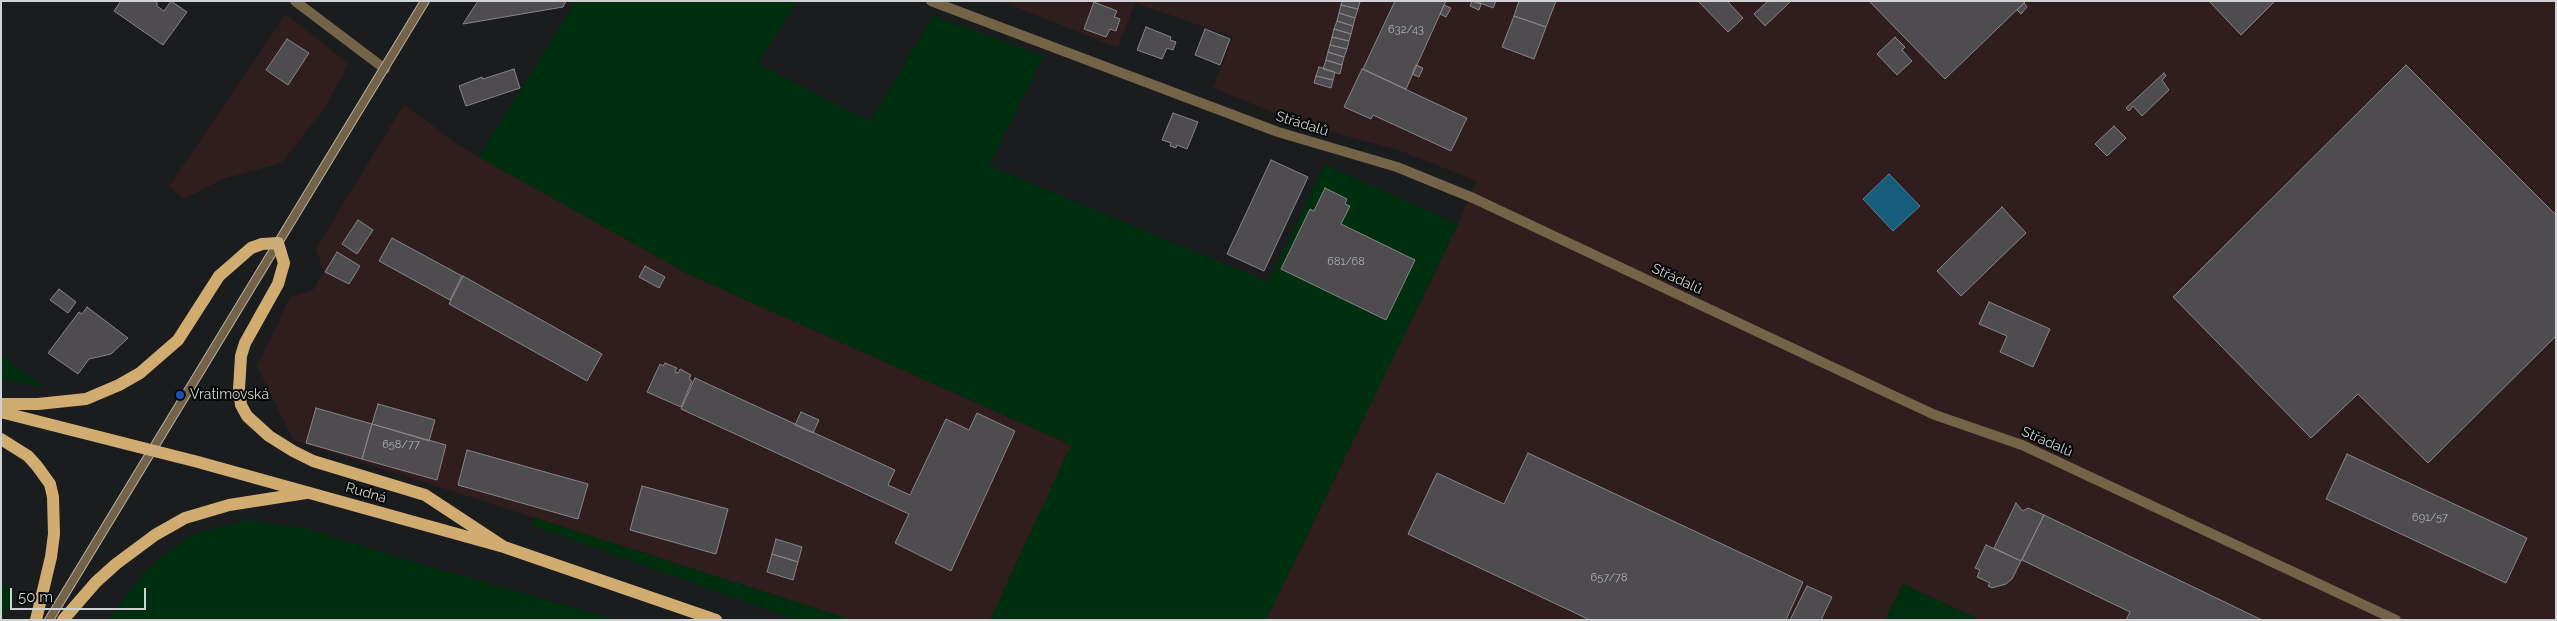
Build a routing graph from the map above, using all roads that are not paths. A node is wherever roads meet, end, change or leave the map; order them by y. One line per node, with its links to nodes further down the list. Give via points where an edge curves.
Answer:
1 (295, 1): 4 (street)
2 (425, 1): 4 (street)
3 (931, 1): 16 (street, Střádalů, via 1278,132 1397,167 1473,198 1910,404 2022,445)
4 (384, 70): 5 (street)
5 (278, 243): 6 (main road, via 251,248 219,276 178,340 140,374 86,399); 9 (street); 11 (main road, via 284,263 278,284 241,356 238,378 241,405 247,416 293,452 425,495)
6 (1, 404)
7 (1, 412): 9 (main road, Rudná)
8 (1, 440): 12 (main road, via 28,456 50,484 53,497 51,557)
9 (152, 450): 10 (main road, Rudná); 13 (street)
10 (311, 493): 11 (main road, Rudná); 14 (main road, via 228,505 178,522 116,564)
11 (504, 547): 15 (main road, Rudná)
12 (36, 620)
13 (49, 620)
14 (63, 620)
15 (716, 620)
16 (2396, 620)

